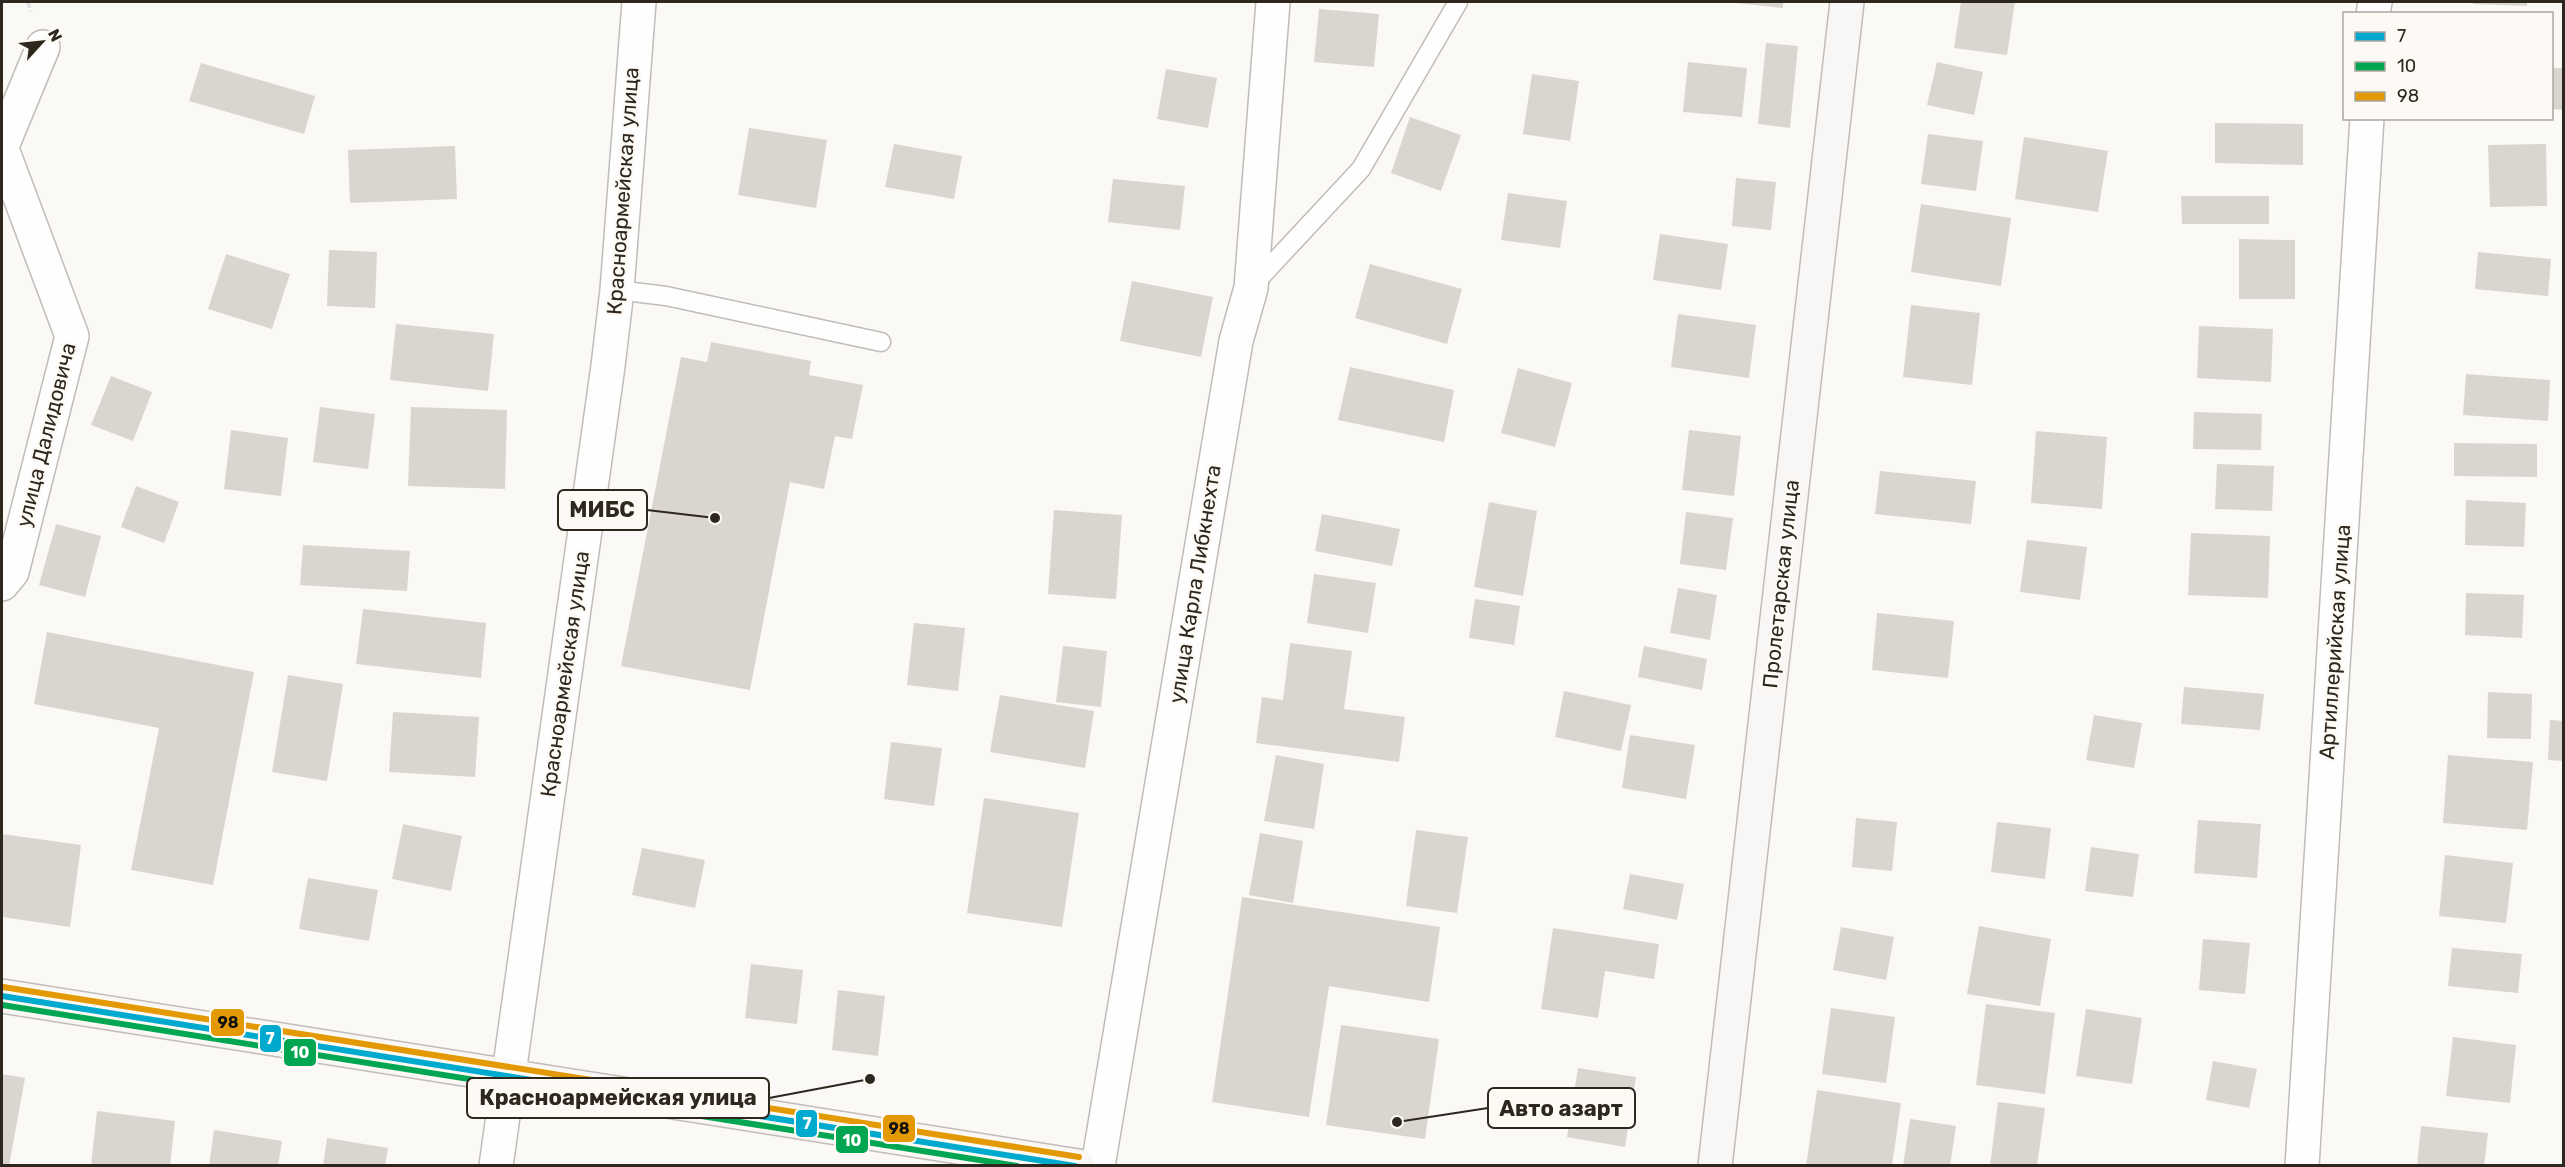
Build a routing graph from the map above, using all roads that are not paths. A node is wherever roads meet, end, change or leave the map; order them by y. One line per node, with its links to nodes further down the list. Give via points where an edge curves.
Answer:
1 (639, 2): 9 (street, Красноармейская улица)
2 (1273, 2): 8 (street, улица Карла Либкнехта)
3 (1458, 2): 8 (lane, via 1361,170)
4 (1847, 2): 17 (main road, Пролетарская улица)
5 (43, 47): 7 (street, улица Далидовича)
6 (2367, 120): 18 (street, Артиллерийская улица)
7 (2, 147): 11 (street, улица Далидовича, via 72,336 12,572)
8 (1251, 288): 16 (street, улица Карла Либкнехта, via 1236,341)
9 (617, 290): 10 (lane, via 666,296); 13 (street, Красноармейская улица)
10 (881, 342)
11 (2, 584)
12 (2, 996): 13 (main road)
13 (509, 1075): 14 (street, Красноармейская улица); 15 (main road)
14 (496, 1166)
15 (1078, 1166)
16 (1098, 1166)
17 (1715, 1166)
18 (2302, 1166)

